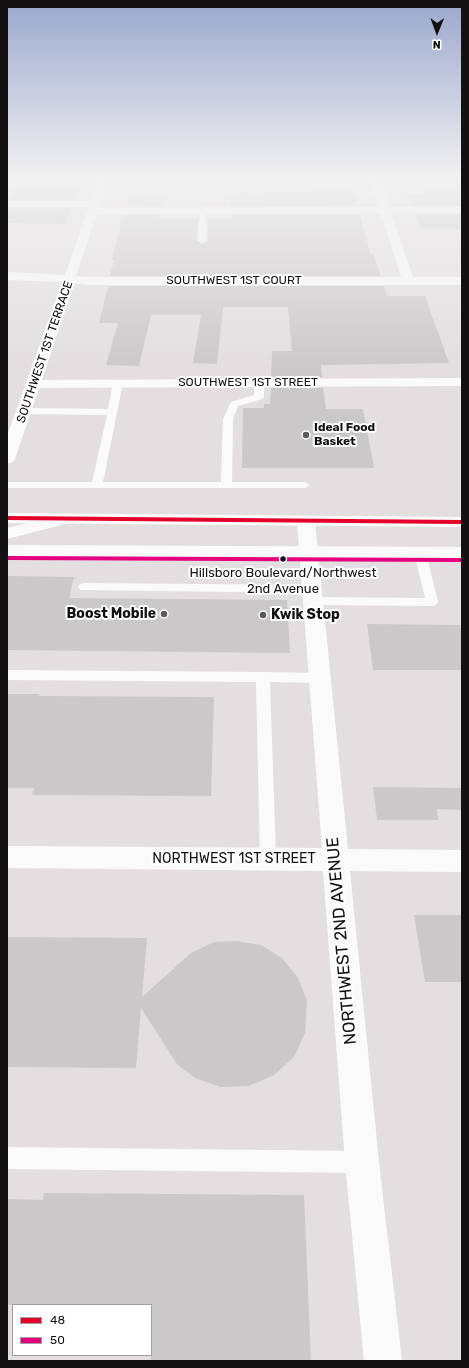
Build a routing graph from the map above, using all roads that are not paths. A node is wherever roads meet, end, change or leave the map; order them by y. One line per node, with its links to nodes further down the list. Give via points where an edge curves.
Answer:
1 (83, 240): 4 (street, SOUTHWEST 1ST TERRACE)
2 (394, 240): 5 (street)
3 (7, 276): 4 (street, SOUTHWEST 1ST COURT)
4 (70, 279): 5 (street, SOUTHWEST 1ST COURT); 10 (street, SOUTHWEST 1ST TERRACE)
5 (408, 281): 6 (street, SOUTHWEST 1ST COURT)
6 (462, 281)
7 (462, 382): 9 (street, SOUTHWEST 1ST STREET)
8 (118, 383): 9 (street, SOUTHWEST 1ST STREET); 10 (street, SOUTHWEST 1ST STREET); 12 (lane)
9 (259, 383): 17 (lane, via 259,397 234,404 228,419)
10 (34, 384): 11 (street, SOUTHWEST 1ST TERRACE)
11 (24, 411): 12 (lane); 13 (street, SOUTHWEST 1ST TERRACE)
12 (112, 412): 16 (lane)
13 (10, 445): 14 (street, SOUTHWEST 1ST TERRACE)
14 (7, 459)
15 (7, 485): 16 (lane)
16 (97, 485): 17 (lane)
17 (226, 485): 18 (lane)
18 (305, 485)
19 (7, 518): 20 (street)
20 (63, 519): 21 (street); 23 (street)
21 (306, 522): 22 (street); 25 (street, NORTHWEST 2ND AVENUE)
22 (462, 522)
23 (7, 534)
24 (7, 551): 25 (street)
25 (308, 552): 26 (street); 29 (street, NORTHWEST 2ND AVENUE)
26 (420, 553): 27 (street); 29 (lane, via 432,602)
27 (462, 553)
28 (84, 587): 29 (lane)
29 (312, 595): 32 (street, NORTHWEST 2ND AVENUE)
30 (7, 675): 31 (lane)
31 (263, 678): 32 (lane); 34 (lane)
32 (319, 678): 35 (street, NORTHWEST 2ND AVENUE)
33 (7, 857): 34 (street, NORTHWEST 1ST STREET)
34 (268, 859): 35 (street, NORTHWEST 1ST STREET)
35 (335, 860): 36 (street, NORTHWEST 1ST STREET); 38 (street, NORTHWEST 2ND AVENUE)
36 (462, 861)
37 (7, 1158): 38 (lane)
38 (362, 1162): 39 (street, NORTHWEST 2ND AVENUE)
39 (383, 1361)

